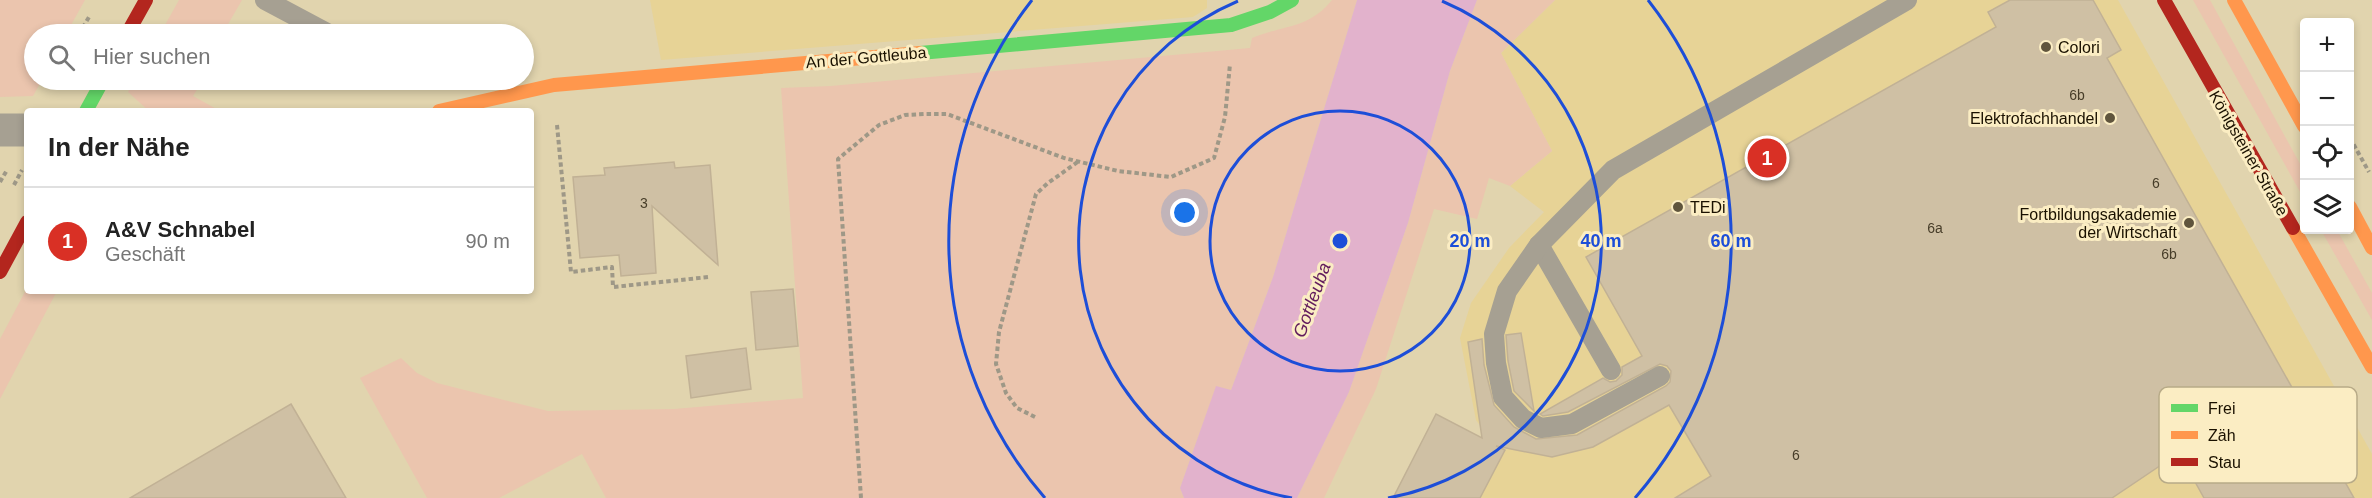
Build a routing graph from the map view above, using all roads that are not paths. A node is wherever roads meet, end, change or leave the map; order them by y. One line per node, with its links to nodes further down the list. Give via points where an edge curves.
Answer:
1 (146, 0): 7 (street)
2 (265, 0): 8 (lane)
3 (1292, 0): 9 (street, An der Gottleuba, via 1270,12 1231,24)
4 (1907, 0): 19 (lane, via 1613,170)
5 (2164, 0): 22 (street, Königsteiner Straße)
6 (2235, 0): 14 (street)
7 (133, 24)
8 (310, 24)
9 (534, 88)
10 (98, 90): 12 (street)
11 (529, 90): 13 (street, An der Gottleuba)
12 (88, 108)
13 (454, 108)
14 (2300, 119)
15 (0, 130): 16 (street)
16 (24, 130)
17 (2354, 216): 20 (street)
18 (24, 228): 21 (street)
19 (1539, 245): 23 (lane); 24 (lane, via 1507,291 1494,334 1503,397 1523,419 1541,428 1572,424)
20 (2372, 248)
21 (0, 272)
22 (2372, 367)
23 (1611, 370)
24 (1660, 376)

